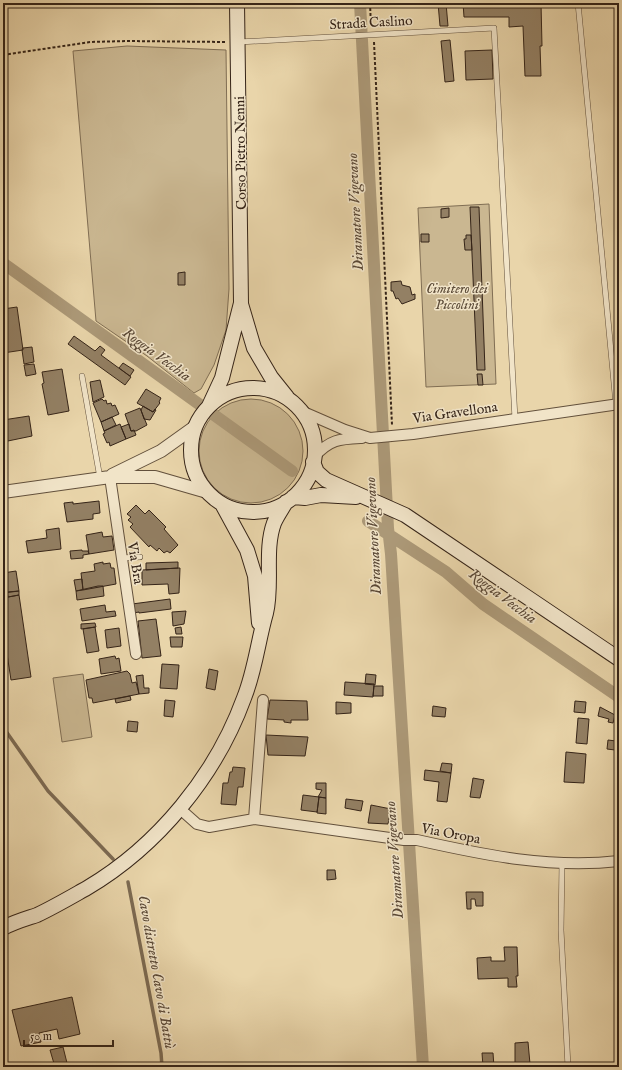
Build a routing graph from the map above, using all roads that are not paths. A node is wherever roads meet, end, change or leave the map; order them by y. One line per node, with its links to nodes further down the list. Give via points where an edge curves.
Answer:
1 (237, 3): 3 (main road, Corso Pietro Nenni)
2 (578, 3): 6 (lane)
3 (238, 42): 4 (main road, Corso Pietro Nenni); 9 (lane, Strada Caslino, via 494,28)
4 (241, 303): 7 (main road, Corso Pietro Nenni, via 254,348 270,377); 8 (main road, Corso Pietro Nenni, via 224,372)
5 (82, 376): 12 (lane)
6 (617, 404): 9 (street, Via Gravellona)
7 (296, 406): 8 (main road, via 280,395 250,388 228,394); 10 (street, Via Gravellona, via 345,430); 11 (main road, via 312,432)
8 (204, 413): 12 (street, via 161,451); 14 (main road, via 192,439 191,453 193,467)
9 (515, 419): 10 (street, Via Gravellona)
10 (371, 438): 11 (street, via 330,442)
11 (314, 459): 15 (main road, via 317,472 326,480); 16 (main road, via 306,481)
12 (105, 477): 13 (street); 14 (street, via 155,477); 19 (street, Via Bra)
13 (3, 492)
14 (207, 492): 17 (main road)
15 (365, 498): 16 (main road, via 321,495); 22 (main road, via 405,515)
16 (289, 500): 17 (main road, via 270,509 254,512 237,510); 20 (main road, via 274,524 268,606)
17 (222, 504): 20 (main road, via 247,550 255,576)
18 (140, 556): 19 (lane)
19 (120, 558): 21 (street, Via Bra)
20 (260, 634): 24 (main road, via 255,664 229,732 205,774)
21 (136, 654)
22 (619, 659)
23 (263, 700): 25 (street)
24 (180, 808): 25 (street, Via Oropa, via 197,824 209,826); 28 (main road, via 155,836 107,875 68,899)
25 (254, 819): 27 (street, Via Oropa, via 417,840 507,859)
26 (619, 861): 27 (street, Via Oropa, via 588,865)
27 (562, 863): 29 (lane)
28 (5, 926)
29 (568, 1067)

